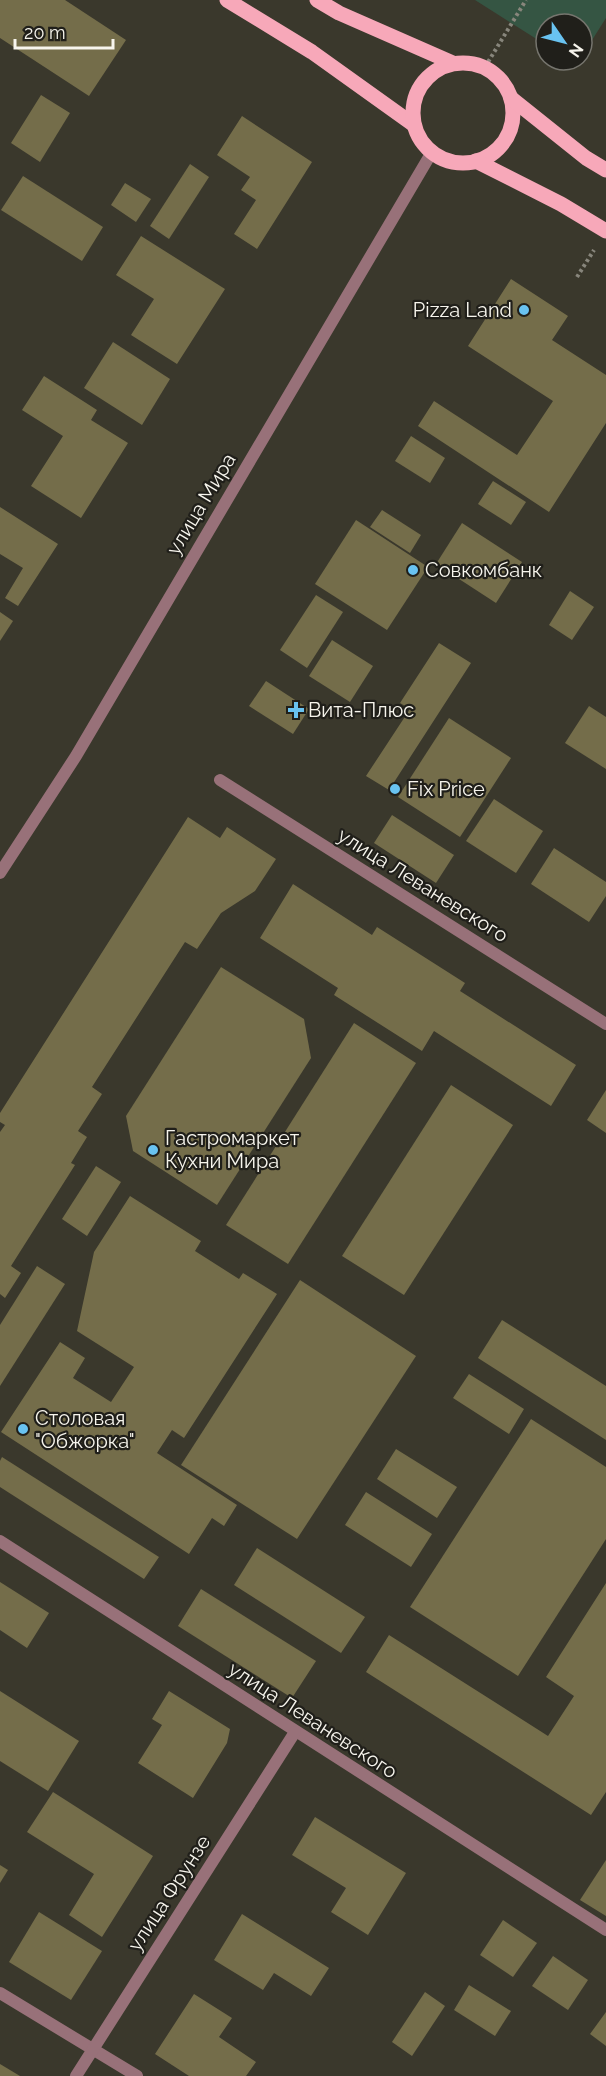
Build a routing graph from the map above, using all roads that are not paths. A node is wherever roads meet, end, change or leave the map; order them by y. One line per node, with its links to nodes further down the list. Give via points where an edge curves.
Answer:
1 (227, 0): 5 (main road, via 312,52)
2 (318, 0): 3 (main road)
3 (453, 63): 4 (main road, via 485,67 501,80); 5 (main road, via 438,69 417,93)
4 (511, 98): 7 (main road, via 513,114 507,137 503,144); 8 (main road)
5 (414, 125): 6 (main road, via 420,140)
6 (432, 153): 7 (main road, via 453,162); 11 (street, улица Мира, via 76,756)
7 (476, 161): 9 (main road, via 561,204)
8 (606, 170)
9 (602, 238)
10 (220, 780): 12 (street, улица Леваневского)
11 (0, 873)
12 (606, 1024)
13 (0, 1541): 14 (street, улица Леваневского)
14 (295, 1732): 15 (street, улица Леваневского); 17 (street, улица Фрунзе)
15 (606, 1930)
16 (0, 1993): 17 (street)
17 (93, 2048): 18 (street, улица Фрунзе); 19 (street)
18 (76, 2076)
19 (137, 2076)

